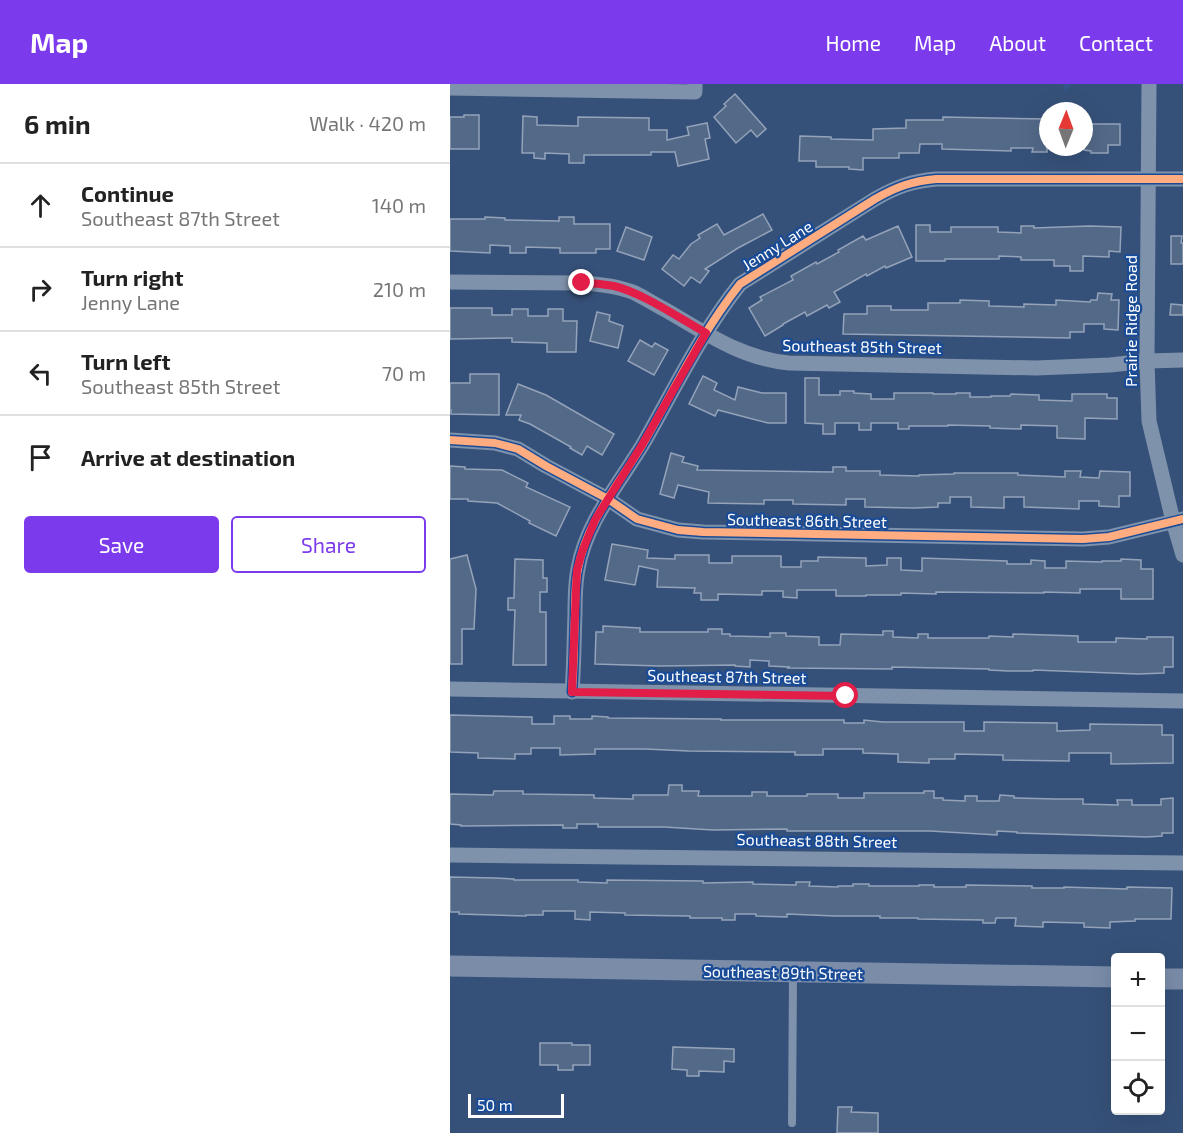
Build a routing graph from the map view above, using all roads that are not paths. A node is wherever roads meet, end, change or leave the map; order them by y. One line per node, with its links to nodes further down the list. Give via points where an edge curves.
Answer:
1 (1149, 84): 4 (street, Prairie Ridge Road)
2 (450, 88): 3 (street)
3 (695, 88)
4 (1148, 179): 5 (street, Jenny Lane); 7 (street, Jenny Lane, via 936,179 909,183 875,199 740,284); 9 (street, Prairie Ridge Road)
5 (1183, 180)
6 (450, 282): 7 (street, Southeast 85th Street, via 616,287)
7 (706, 333): 9 (street, Southeast 85th Street, via 772,362 1036,368); 11 (street, Jenny Lane)
8 (1183, 360): 9 (street, Southeast 85th Street)
9 (1147, 361): 12 (street, Prairie Ridge Road, via 1149,421)
10 (450, 440): 11 (street, Southeast 86th Street, via 518,448)
11 (608, 499): 12 (street, Southeast 86th Street, via 637,519 703,532 1083,539 1109,537); 15 (street, Jenny Lane, via 595,520 577,570)
12 (1178, 520): 13 (street, Prairie Ridge Road)
13 (1183, 555)
14 (450, 689): 15 (street, Southeast 87th Street)
15 (572, 692): 16 (street, Southeast 87th Street)
16 (1183, 701)
17 (450, 855): 18 (street, Southeast 88th Street)
18 (1183, 863)
19 (450, 966): 20 (street, Southeast 89th Street)
20 (793, 972): 21 (street, Southeast 89th Street); 24 (lane)
21 (1111, 977)
22 (1165, 978): 23 (street)
23 (1183, 979)
24 (792, 1123)

